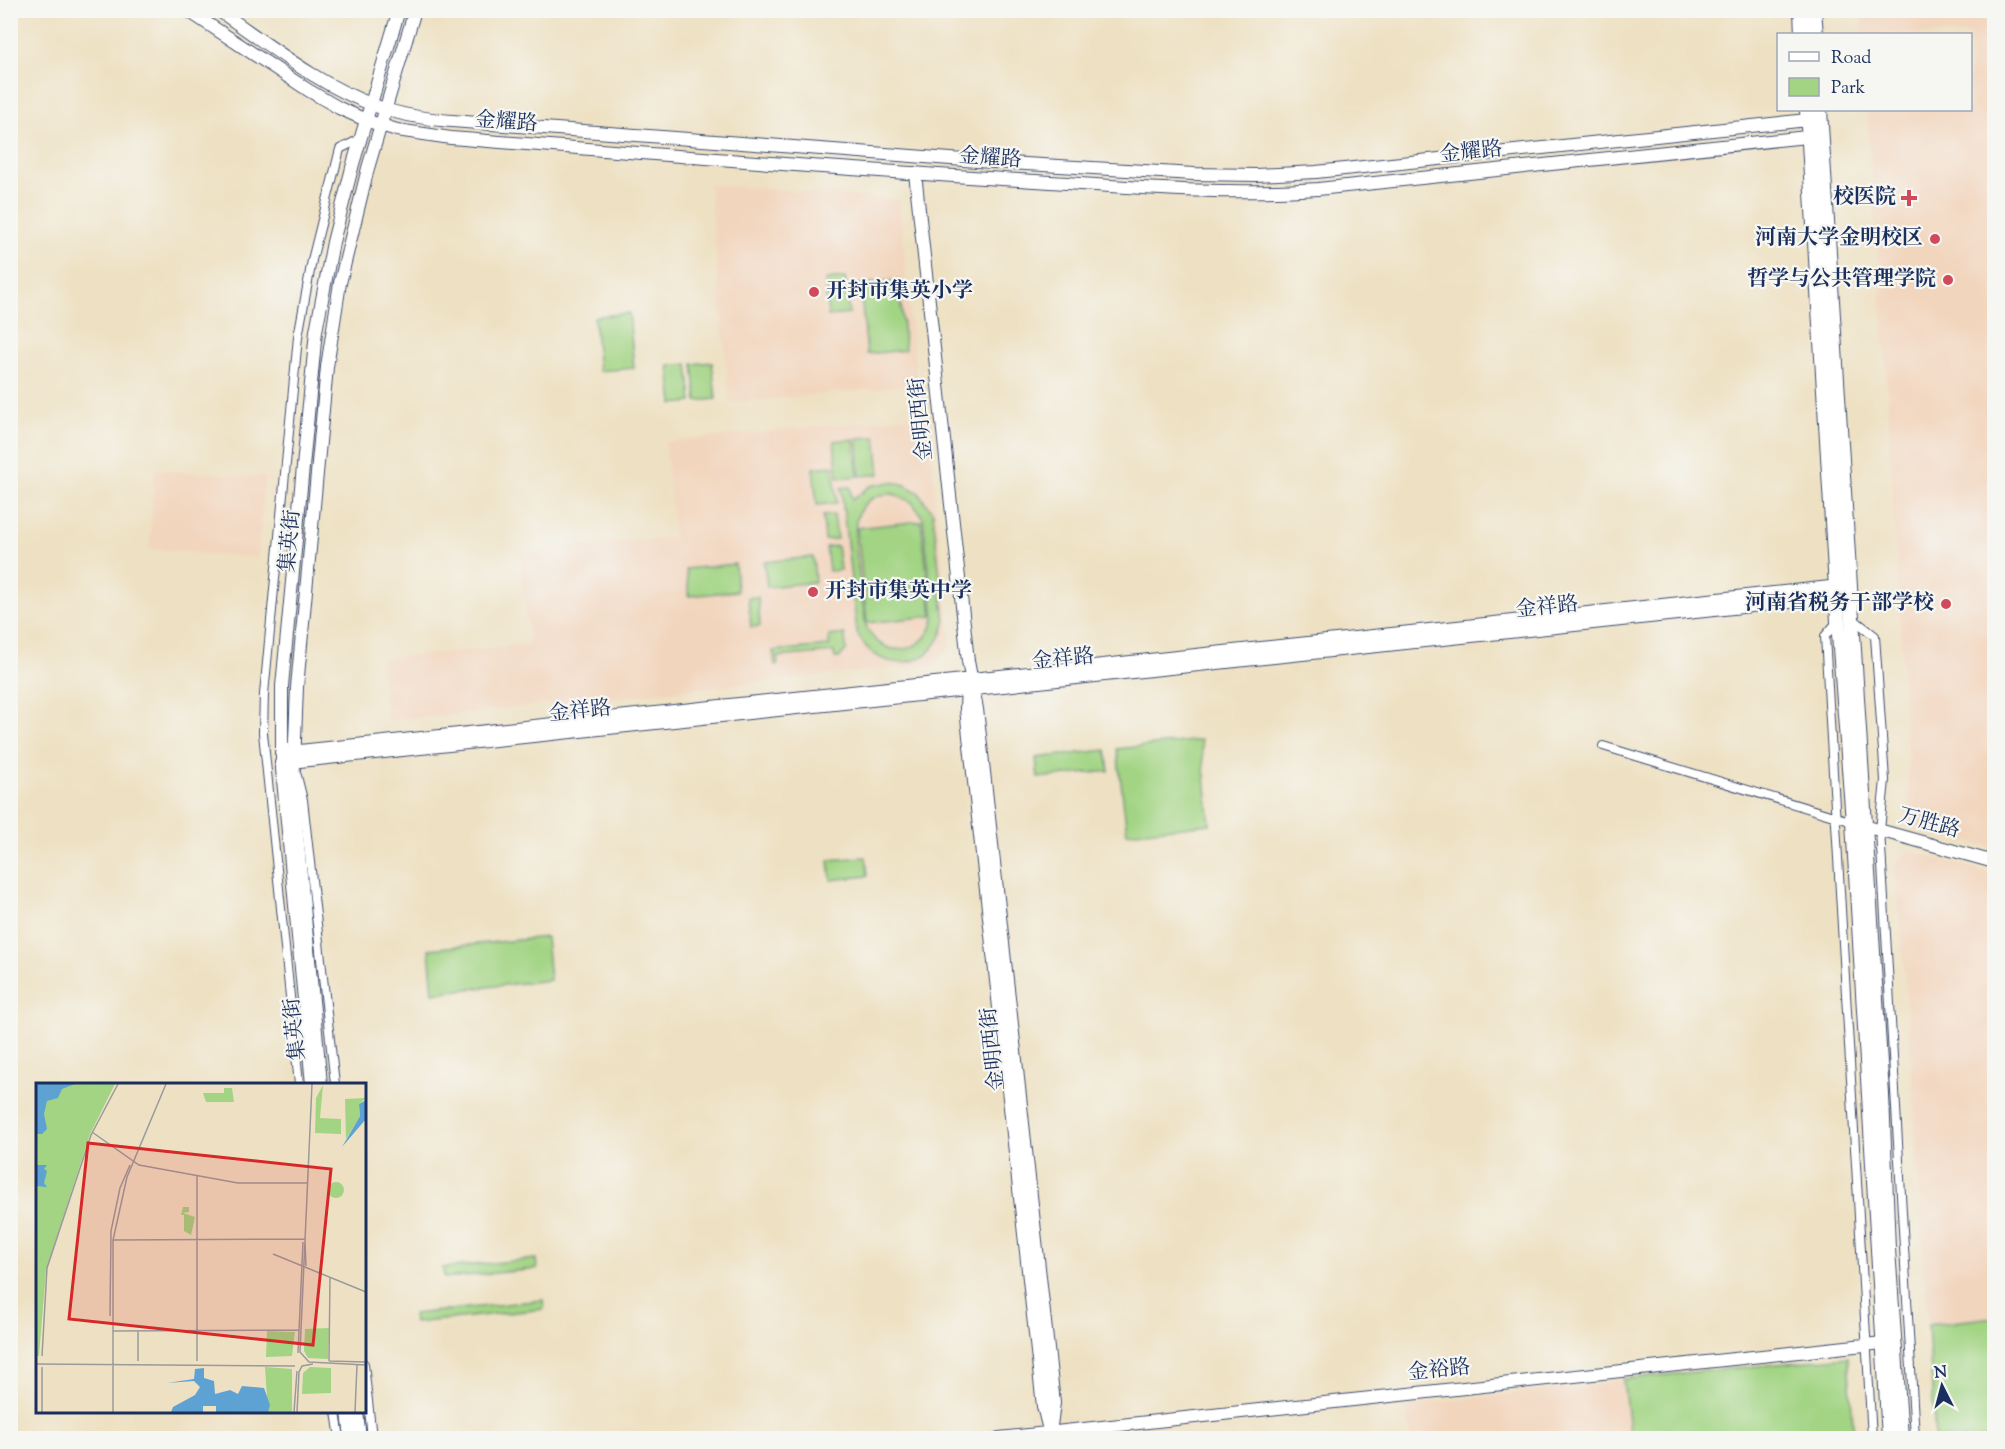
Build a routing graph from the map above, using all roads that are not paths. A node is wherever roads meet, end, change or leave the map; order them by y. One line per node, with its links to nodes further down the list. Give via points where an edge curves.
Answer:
1 (188, 10): 12 (street, 金耀路, via 308,90)
2 (218, 10): 9 (street, 金耀路, via 317,76)
3 (399, 10): 9 (street, 集英街)
4 (415, 10): 10 (street, 集英街)
5 (1801, 10): 7 (main road)
6 (1814, 10): 8 (main road)
7 (1802, 33)
8 (1816, 33)
9 (371, 104): 10 (street, 金耀路); 12 (street, 集英街)
10 (385, 109): 11 (street, 金耀路, via 452,122 977,161 1232,175 1316,172); 13 (street, 集英街)
11 (1814, 114): 14 (main road)
12 (366, 120): 13 (street, 金耀路); 15 (street, 集英街)
13 (380, 125): 16 (street, 金耀路, via 451,138); 21 (street, 集英街, via 348,245 332,333)
14 (1815, 136): 16 (street, 金耀路, via 1291,191 1193,190); 17 (main road)
15 (360, 139): 21 (street, 集英街, via 333,242 316,331 282,686); 26 (street, via 340,149 298,337 264,694 263,733)
16 (915, 173): 19 (street, 金明西街)
17 (1843, 591): 18 (main road); 19 (street, 金祥路)
18 (1844, 619): 22 (street, via 1825,636); 23 (main road); 24 (street, via 1875,636 1885,780)
19 (970, 684): 21 (street, 金祥路); 36 (street, 金明西街, via 966,709 983,875 1043,1406)
20 (1603, 746): 22 (street)
21 (287, 757): 27 (street, 集英街, via 292,886); 28 (street, 集英街); 29 (street, via 303,800)
22 (1835, 816): 23 (street); 31 (street)
23 (1859, 824): 24 (street, 万胜路); 30 (main road); 44 (main road, via 1882,1095)
24 (1880, 830): 25 (street, 万胜路); 45 (street)
25 (1995, 862)
26 (299, 1083)
27 (312, 1083)
28 (321, 1083)
29 (335, 1083)
30 (1883, 1342): 31 (street, 金裕路); 43 (main road)
31 (1867, 1344): 36 (street, 金裕路); 42 (street)
32 (366, 1382): 40 (street)
33 (336, 1413): 37 (street)
34 (348, 1413): 38 (street)
35 (357, 1413): 39 (street)
36 (1050, 1436): 41 (street, 金裕路)
37 (339, 1438)
38 (351, 1438)
39 (360, 1438)
40 (372, 1438)
41 (999, 1438)
42 (1872, 1438)
43 (1889, 1438)
44 (1901, 1438)
45 (1915, 1438)

